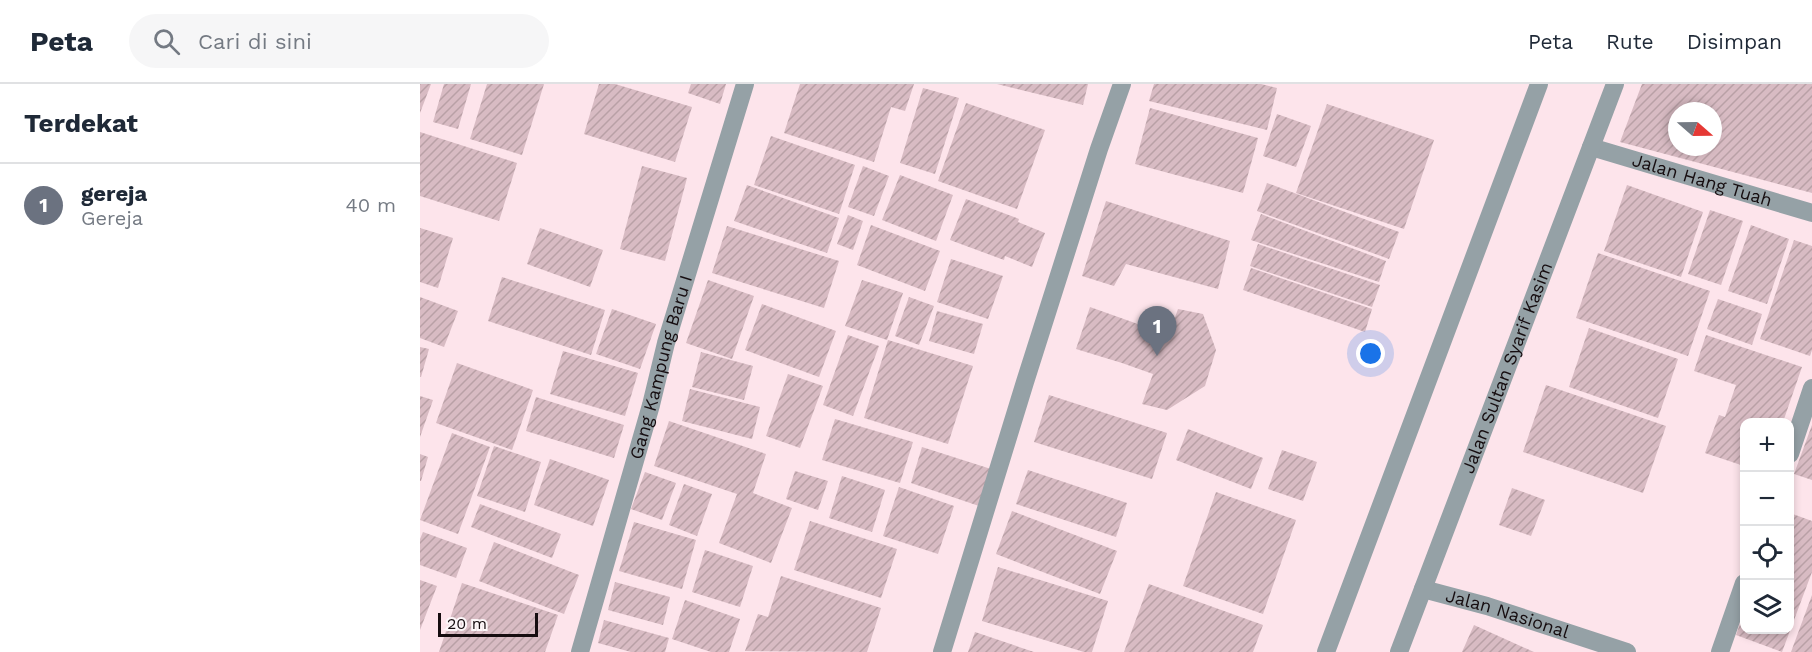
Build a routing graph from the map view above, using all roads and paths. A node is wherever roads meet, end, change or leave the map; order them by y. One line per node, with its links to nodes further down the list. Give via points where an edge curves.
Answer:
1 (745, 84): 11 (street, Gang Kampung Baru I, via 666,343)
2 (1122, 84): 12 (street)
3 (1539, 84): 13 (street)
4 (1615, 84): 5 (street, Jalan Sultan Syarif Kasim)
5 (1591, 147): 6 (street, Jalan Hang Tuah); 9 (street, Jalan Sultan Syarif Kasim)
6 (1812, 213)
7 (1812, 388): 8 (street)
8 (1794, 442)
9 (1423, 589): 14 (street, Jalan Sultan Syarif Kasim); 15 (street, Jalan Nasional)
10 (1740, 594): 16 (street)
11 (580, 652)
12 (942, 652)
13 (1326, 652)
14 (1399, 652)
15 (1627, 652)
16 (1720, 652)

